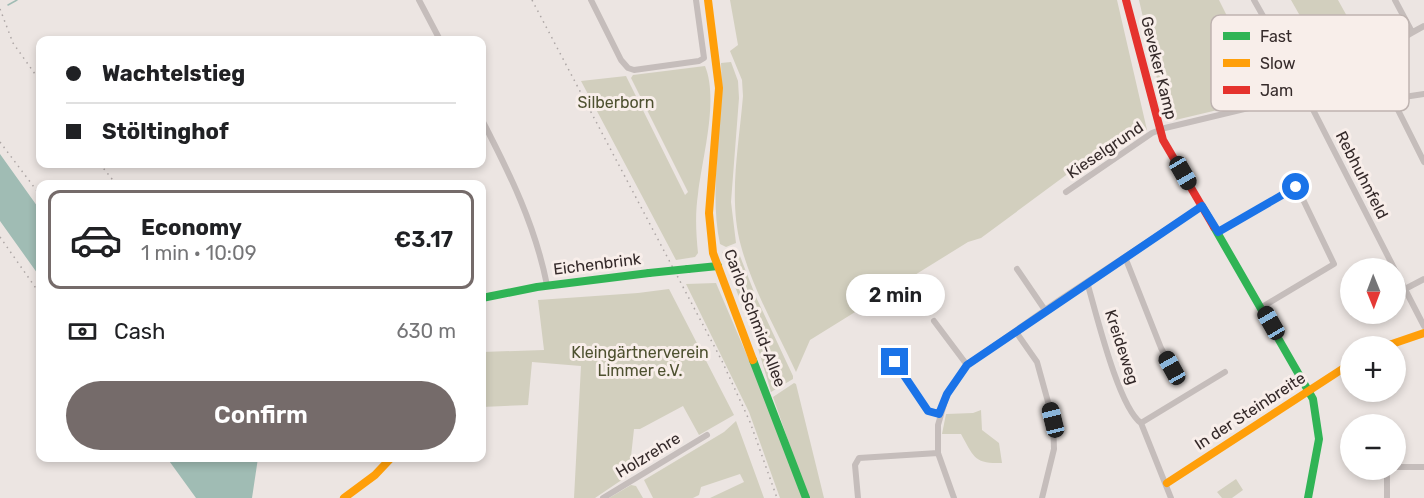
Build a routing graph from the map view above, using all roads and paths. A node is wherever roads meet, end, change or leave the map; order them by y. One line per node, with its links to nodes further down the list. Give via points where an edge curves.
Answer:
1 (418, 0): 14 (street)
2 (591, 0): 3 (street, via 621,60 634,70 704,58)
3 (696, 0)
4 (708, 0): 28 (street, Carlo-Schmid-Allee, via 719,88 709,213)
5 (1126, 0): 21 (street, Geveker Kamp)
6 (1254, 0): 8 (street, Rebhuhnfeld)
7 (1395, 0): 9 (street)
8 (1262, 15)
9 (1403, 15)
10 (1409, 26): 12 (street)
11 (1424, 26): 12 (street)
12 (1412, 32): 13 (street)
13 (1409, 34)
14 (438, 36)
15 (1424, 94): 16 (street)
16 (1409, 97)
17 (1237, 111): 21 (street, Kieselgrund)
18 (1315, 111): 27 (street, Rebhuhnfeld)
19 (1398, 111): 22 (street)
20 (486, 128): 32 (street, via 524,205)
21 (1159, 130): 23 (street, Kieselgrund); 24 (street, Geveker Kamp)
22 (1424, 162)
23 (1066, 192)
24 (1202, 206): 25 (street, Geveker Kamp); 26 (street)
25 (1218, 232): 36 (street, Geveker Kamp); 36 (street, via 1296,187 1334,264)
26 (1125, 257): 31 (street); 45 (street)
27 (1389, 258)
28 (718, 266): 32 (street, Eichenbrink, bridge); 60 (street, Carlo-Schmid-Allee)
29 (1017, 269): 37 (street)
30 (1424, 279): 33 (street)
31 (1087, 282): 37 (street); 50 (street, Kreideweg, via 1121,392)
32 (547, 285): 35 (street, Eichenbrink)
33 (1406, 289)
34 (1406, 292): 39 (street, Rebhuhnfeld)
35 (486, 297)
36 (1262, 307): 48 (street, Geveker Kamp)
37 (1045, 310): 40 (street)
38 (934, 321): 44 (street)
39 (1424, 326)
40 (1016, 332): 44 (street); 63 (street, via 1037,362 1053,420 1054,449)
41 (1424, 333): 42 (street)
42 (1406, 339)
43 (887, 351): 49 (street, via 928,411)
44 (967, 365): 49 (street)
45 (1172, 368)
46 (1340, 370): 48 (street, In der Steinbreite)
47 (1225, 372): 50 (street)
48 (1308, 390): 57 (street, In der Steinbreite); 65 (street, Geveker Kamp, via 1317,416 1319,439)
49 (939, 414): 52 (street)
50 (1141, 423): 57 (street, Kreideweg)
51 (707, 435): 59 (street, Holzrehre)
52 (938, 453): 61 (street, via 859,458 855,465); 62 (street)
53 (388, 462): 58 (street)
54 (1406, 467): 55 (street)
55 (1424, 467)
56 (1387, 480): 66 (street)
57 (1167, 483): 64 (street, Kreideweg)
58 (344, 498)
59 (603, 498)
60 (806, 498)
61 (858, 498)
62 (954, 498)
63 (1042, 498)
64 (1171, 498)
65 (1308, 498)
66 (1388, 498)

